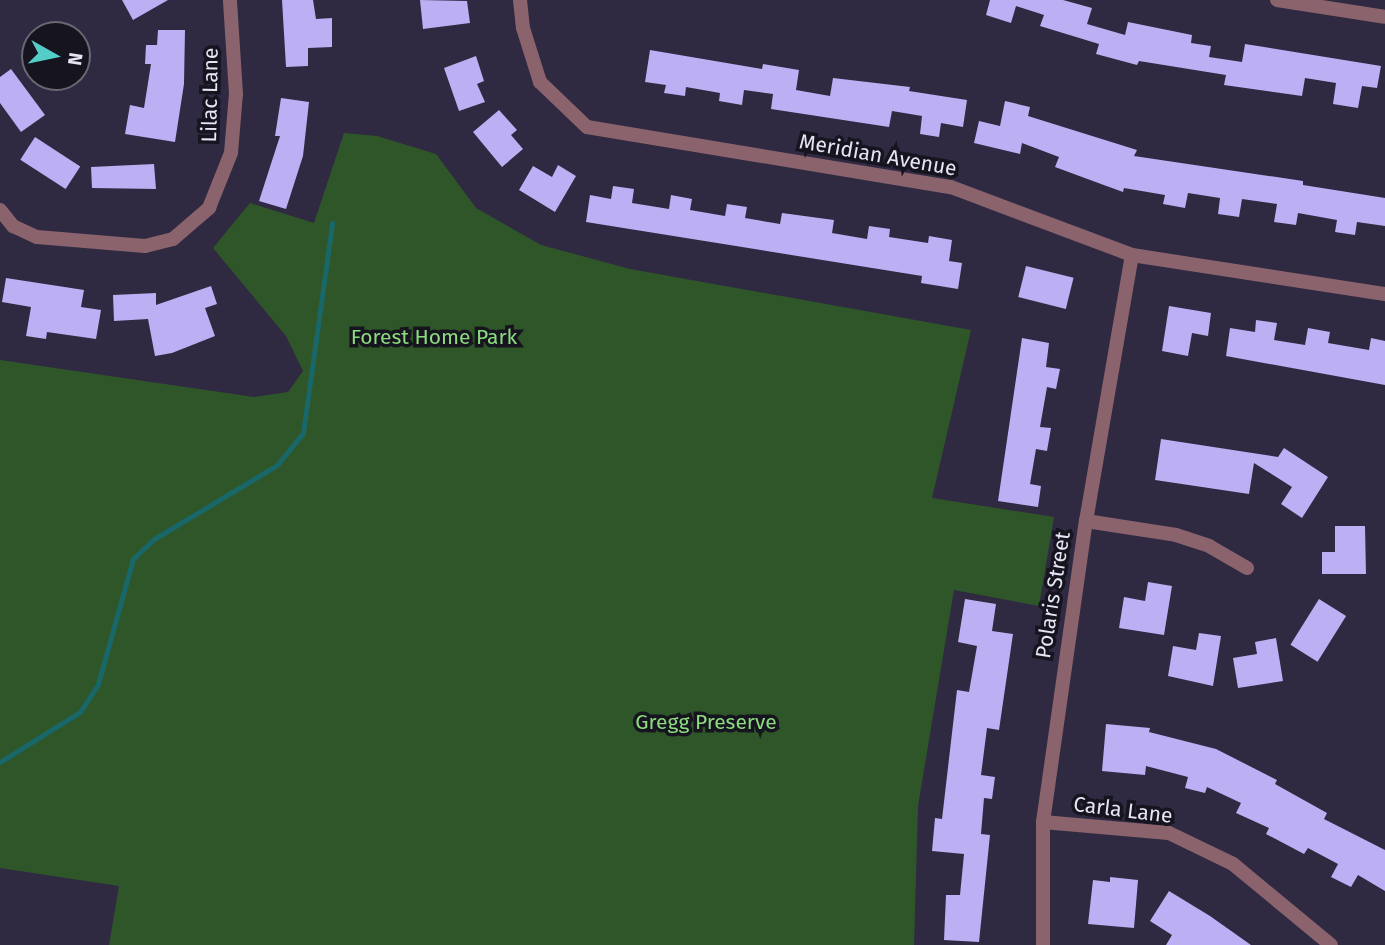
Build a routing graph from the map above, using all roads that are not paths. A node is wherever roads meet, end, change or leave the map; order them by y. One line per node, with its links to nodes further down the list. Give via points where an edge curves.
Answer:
1 (230, 0): 5 (street, Lilac Lane, via 236,94 231,153 209,208 173,239 145,246 37,237 13,226)
2 (520, 0): 6 (street, Meridian Avenue, via 523,28 540,82 587,127 951,187)
3 (1276, 0): 4 (street)
4 (1385, 17)
5 (0, 210)
6 (1132, 255): 7 (street, Meridian Avenue); 8 (street, Polaris Street)
7 (1385, 294)
8 (1086, 521): 9 (street, via 1176,535 1209,546); 10 (street, Polaris Street)
9 (1247, 568)
10 (1043, 822): 11 (street, Polaris Street); 12 (street, Carla Lane, via 1169,833 1233,864)
11 (1043, 945)
12 (1331, 945)

